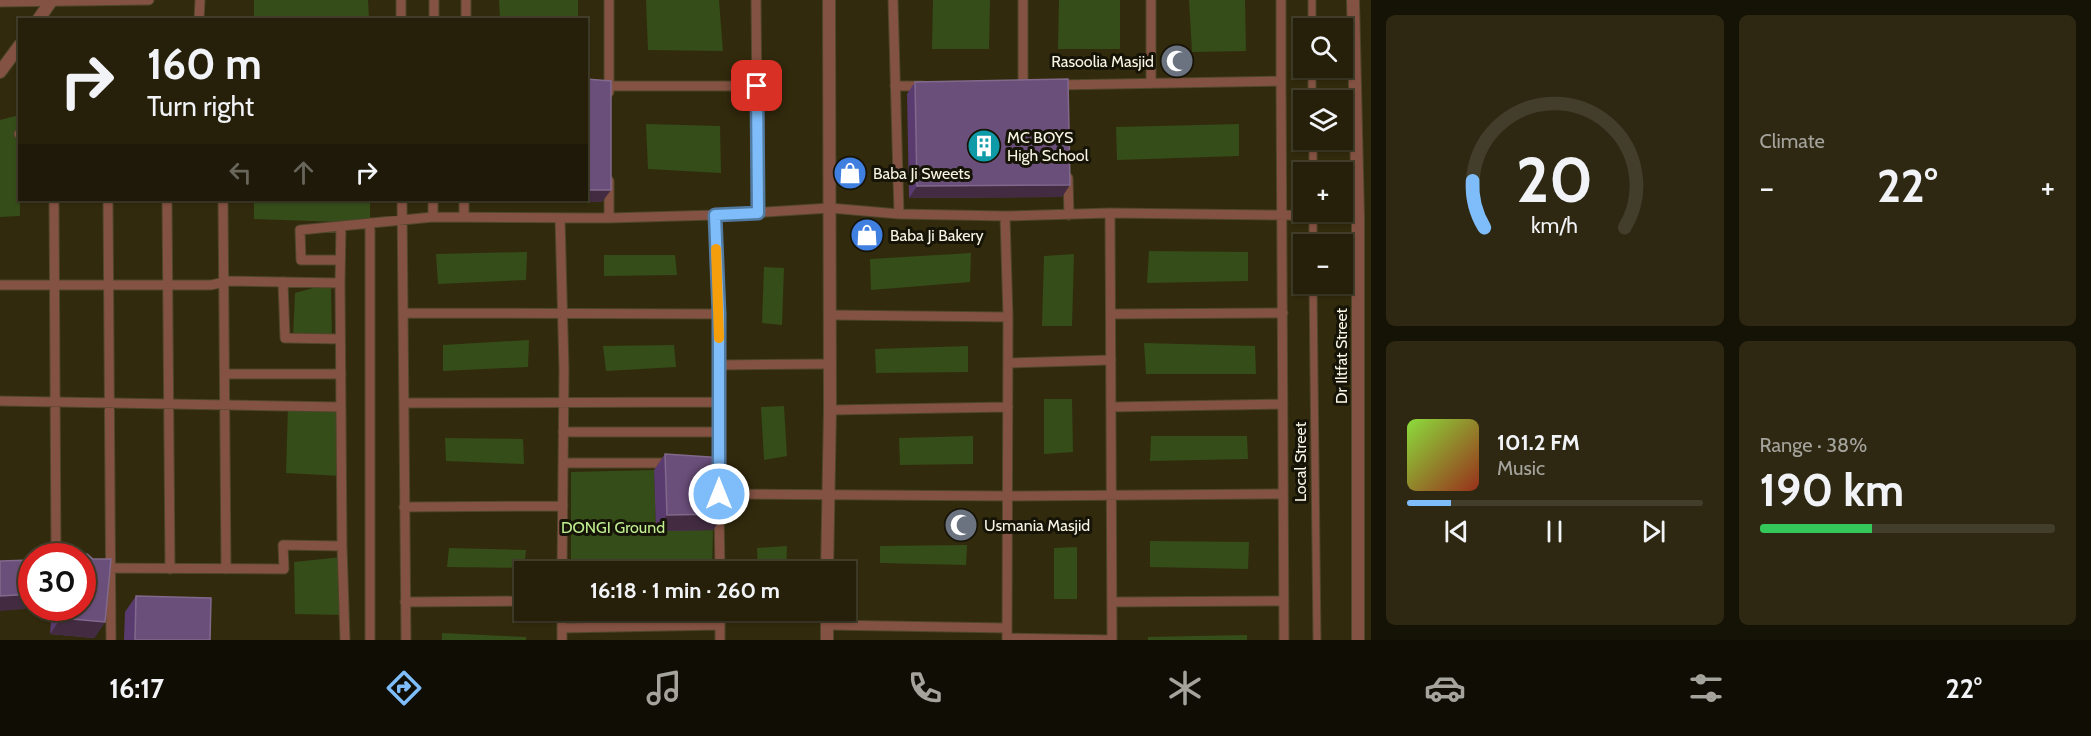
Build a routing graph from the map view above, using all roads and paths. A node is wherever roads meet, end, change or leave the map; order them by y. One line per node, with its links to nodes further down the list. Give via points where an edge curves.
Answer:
1 (149, 0): 15 (street)
2 (200, 0): 18 (street)
3 (401, 0): 19 (street)
4 (434, 0): 20 (street)
5 (466, 0): 21 (street)
6 (609, 0): 32 (street)
7 (756, 0): 33 (street)
8 (829, 0): 48 (street)
9 (893, 0): 34 (street)
10 (1023, 0): 27 (street)
11 (1151, 0): 26 (street)
12 (1281, 0): 25 (street)
13 (1312, 0): 22 (street)
14 (1353, 0): 58 (street, Dr Iltfat Street)
15 (51, 1): 16 (street); 17 (street)
16 (0, 2)
17 (39, 18)
18 (200, 18)
19 (401, 18)
20 (434, 18)
21 (466, 18)
22 (1312, 18)
23 (18, 48): 24 (street)
24 (0, 72)
25 (1281, 81): 26 (street); 52 (street)
26 (1151, 83): 30 (street)
27 (1023, 85): 28 (street); 36 (street)
28 (1034, 85)
29 (1044, 85): 30 (street)
30 (1066, 85): 37 (street)
31 (588, 86): 32 (street)
32 (609, 86): 33 (street); 38 (street)
33 (757, 86): 49 (street)
34 (895, 86): 35 (street); 51 (street)
35 (930, 86)
36 (1011, 86)
37 (1066, 96)
38 (609, 98)
39 (1068, 167): 55 (street)
40 (609, 170): 62 (street)
41 (54, 201): 71 (street)
42 (108, 201): 72 (street)
43 (167, 201): 73 (street)
44 (223, 201): 67 (street)
45 (402, 201): 63 (street)
46 (433, 201): 59 (street)
47 (464, 201): 60 (street)
48 (830, 208): 49 (street); 51 (street); 80 (street)
49 (758, 213): 54 (street)
50 (1110, 213): 52 (street); 55 (street); 79 (street)
51 (899, 214): 56 (street)
52 (1282, 214): 53 (street); 76 (street)
53 (1293, 214)
54 (715, 215): 62 (street); 78 (street)
55 (1069, 215): 56 (street)
56 (1005, 216): 81 (street)
57 (1353, 216): 58 (street)
58 (1358, 216): 146 (street, Dr Iltfat Street)
59 (433, 217): 60 (street); 63 (street)
60 (464, 217): 61 (street)
61 (560, 218): 62 (street); 77 (street)
62 (609, 218)
63 (402, 220): 64 (street); 75 (street)
64 (370, 223): 65 (street); 138 (street)
65 (340, 226): 66 (street); 66 (street, via 300,230 301,260)
66 (340, 260): 69 (street)
67 (224, 282): 68 (street); 73 (street); 87 (street)
68 (283, 282): 69 (street); 82 (street, via 285,338)
69 (340, 283): 82 (street)
70 (0, 285): 71 (street)
71 (54, 285): 72 (street); 90 (street)
72 (110, 285): 73 (street); 92 (street)
73 (168, 285): 95 (street)
74 (1313, 294): 145 (street, Local Street)
75 (404, 313): 77 (street); 93 (street)
76 (1283, 313): 79 (street); 96 (street)
77 (562, 314): 78 (street); 94 (street)
78 (719, 314): 86 (street)
79 (1111, 314): 83 (street)
80 (830, 315): 81 (street); 85 (street)
81 (1008, 317): 84 (street)
82 (340, 339): 88 (street)
83 (1111, 360): 84 (street); 100 (street)
84 (1008, 363): 98 (street)
85 (829, 364): 86 (street); 101 (street)
86 (719, 365): 91 (street)
87 (225, 374): 88 (street); 97 (street)
88 (341, 374): 99 (street)
89 (0, 401): 90 (street)
90 (55, 402): 92 (street); 115 (street)
91 (719, 402): 94 (street); 103 (street)
92 (110, 403): 95 (street); 121 (street)
93 (405, 403): 94 (street); 114 (street)
94 (564, 403): 102 (street)
95 (169, 404): 97 (street); 122 (street)
96 (1283, 404): 100 (street); 110 (street)
97 (225, 405): 99 (street); 123 (street)
98 (1008, 406): 101 (street); 111 (street)
99 (340, 407): 116 (street)
100 (1111, 407): 112 (street)
101 (830, 410): 109 (street)
102 (563, 432): 103 (street); 107 (street)
103 (719, 432): 106 (street)
104 (683, 462): 107 (street)
105 (707, 462): 106 (street)
106 (719, 462): 108 (street)
107 (563, 463): 113 (street)
108 (719, 494): 109 (street); 118 (street)
109 (828, 494): 111 (street); 119 (street)
110 (1282, 494): 112 (street); 127 (street)
111 (1008, 496): 112 (street); 134 (street)
112 (1111, 496): 126 (street)
113 (563, 506): 114 (street); 117 (street)
114 (404, 507): 125 (street)
115 (56, 543)
116 (342, 546): 123 (street, via 283,545 284,569); 137 (street)
117 (562, 561)
118 (720, 561)
119 (827, 561)
120 (96, 568): 121 (street)
121 (111, 568): 122 (street); 136 (street)
122 (170, 569): 123 (street)
123 (226, 569)
124 (514, 601): 125 (street)
125 (405, 602): 139 (street)
126 (1112, 602): 127 (street); 143 (street)
127 (1284, 602): 144 (street)
128 (563, 621): 133 (street)
129 (720, 621): 131 (street)
130 (826, 621): 132 (street)
131 (720, 625): 133 (street); 141 (street)
132 (826, 625): 134 (street); 142 (street)
133 (563, 628): 140 (street)
134 (1007, 628): 135 (street)
135 (1007, 639): 143 (street)
136 (111, 640)
137 (345, 640)
138 (370, 640)
139 (406, 640)
140 (562, 640)
141 (720, 640)
142 (827, 640)
143 (1112, 640)
144 (1284, 640)
145 (1317, 640)
146 (1358, 640)

